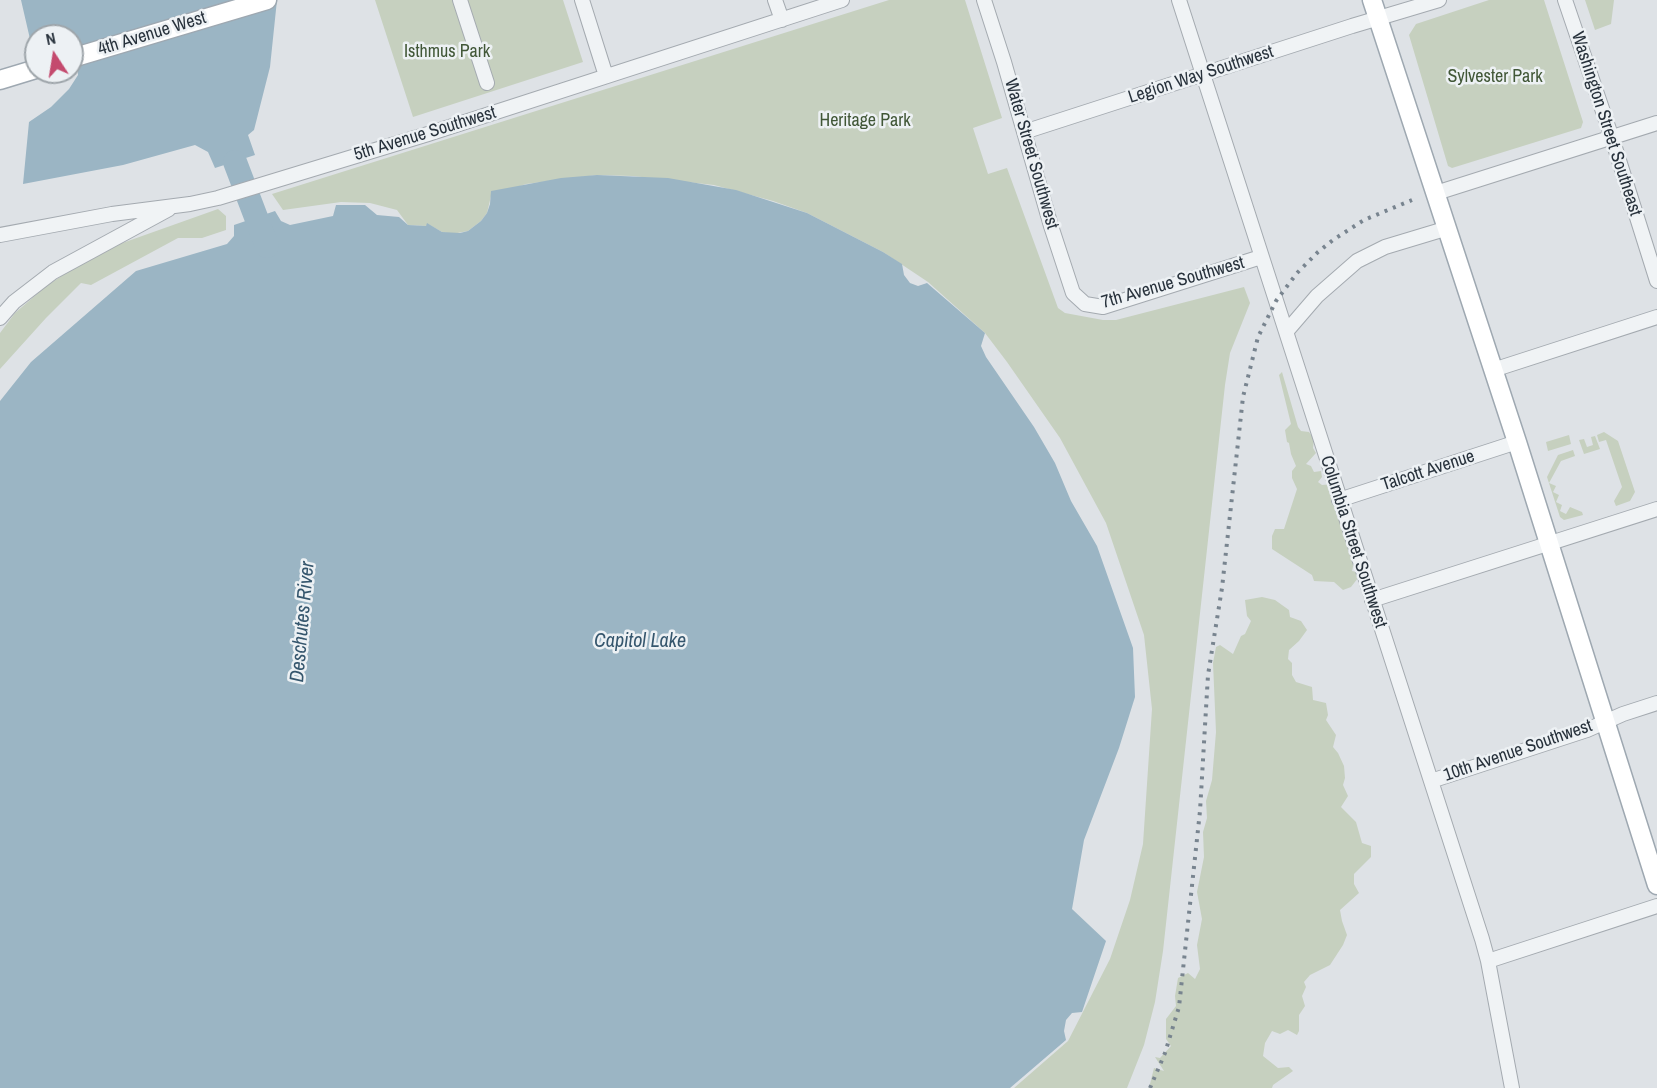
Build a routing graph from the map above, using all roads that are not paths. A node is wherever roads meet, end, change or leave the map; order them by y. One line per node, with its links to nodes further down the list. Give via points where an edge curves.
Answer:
1 (267, 0): 13 (main road, 4th Avenue West)
2 (460, 0): 18 (street)
3 (582, 0): 16 (street)
4 (775, 0): 12 (street)
5 (842, 0): 12 (street, 5th Avenue Southwest)
6 (984, 0): 20 (street, Water Street Southwest)
7 (1179, 0): 15 (street, Columbia Street Southwest)
8 (1372, 0): 11 (main road)
9 (1439, 0): 11 (street, Legion Way Southwest)
10 (1565, 0): 21 (street, Washington Street Southeast)
11 (1378, 19): 15 (street, Legion Way Southwest); 22 (main road)
12 (782, 20): 16 (street, 5th Avenue Southwest)
13 (84, 54)
14 (24, 73): 17 (main road)
15 (1203, 75): 20 (street, Legion Way Southwest); 26 (street, Columbia Street Southwest)
16 (606, 76): 23 (street, 5th Avenue Southwest, via 218,198)
17 (0, 80)
18 (487, 83)
19 (1657, 123): 21 (street)
20 (1024, 132): 28 (street, Water Street Southwest, via 1073,293)
21 (1612, 138): 22 (street); 27 (street, Washington Street Southeast)
22 (1437, 193): 24 (main road)
23 (174, 207): 25 (street, 5th Avenue Southwest); 30 (street, via 53,272)
24 (1448, 228): 31 (street, via 1385,247 1357,261); 32 (main road)
25 (0, 235)
26 (1261, 257): 28 (street, 7th Avenue Southwest, via 1103,307); 31 (street, Columbia Street Southwest)
27 (1657, 282)
28 (1085, 304)
29 (1657, 317): 32 (street)
30 (0, 318)
31 (1286, 332): 34 (street, Columbia Street Southwest)
32 (1493, 370): 33 (main road)
33 (1517, 442): 34 (street, Talcott Avenue); 36 (main road)
34 (1340, 501): 37 (street, Columbia Street Southwest)
35 (1657, 509): 36 (street)
36 (1549, 543): 37 (street); 39 (main road)
37 (1372, 600): 40 (street, Columbia Street Southwest)
38 (1657, 703): 39 (street, 10th Avenue Southwest)
39 (1605, 722): 40 (street, 10th Avenue Southwest); 41 (main road)
40 (1431, 781): 43 (street, Columbia Street Southwest)
41 (1657, 885)
42 (1657, 906): 43 (street)
43 (1488, 961): 44 (street, Columbia Street Southwest)
44 (1512, 1088)

